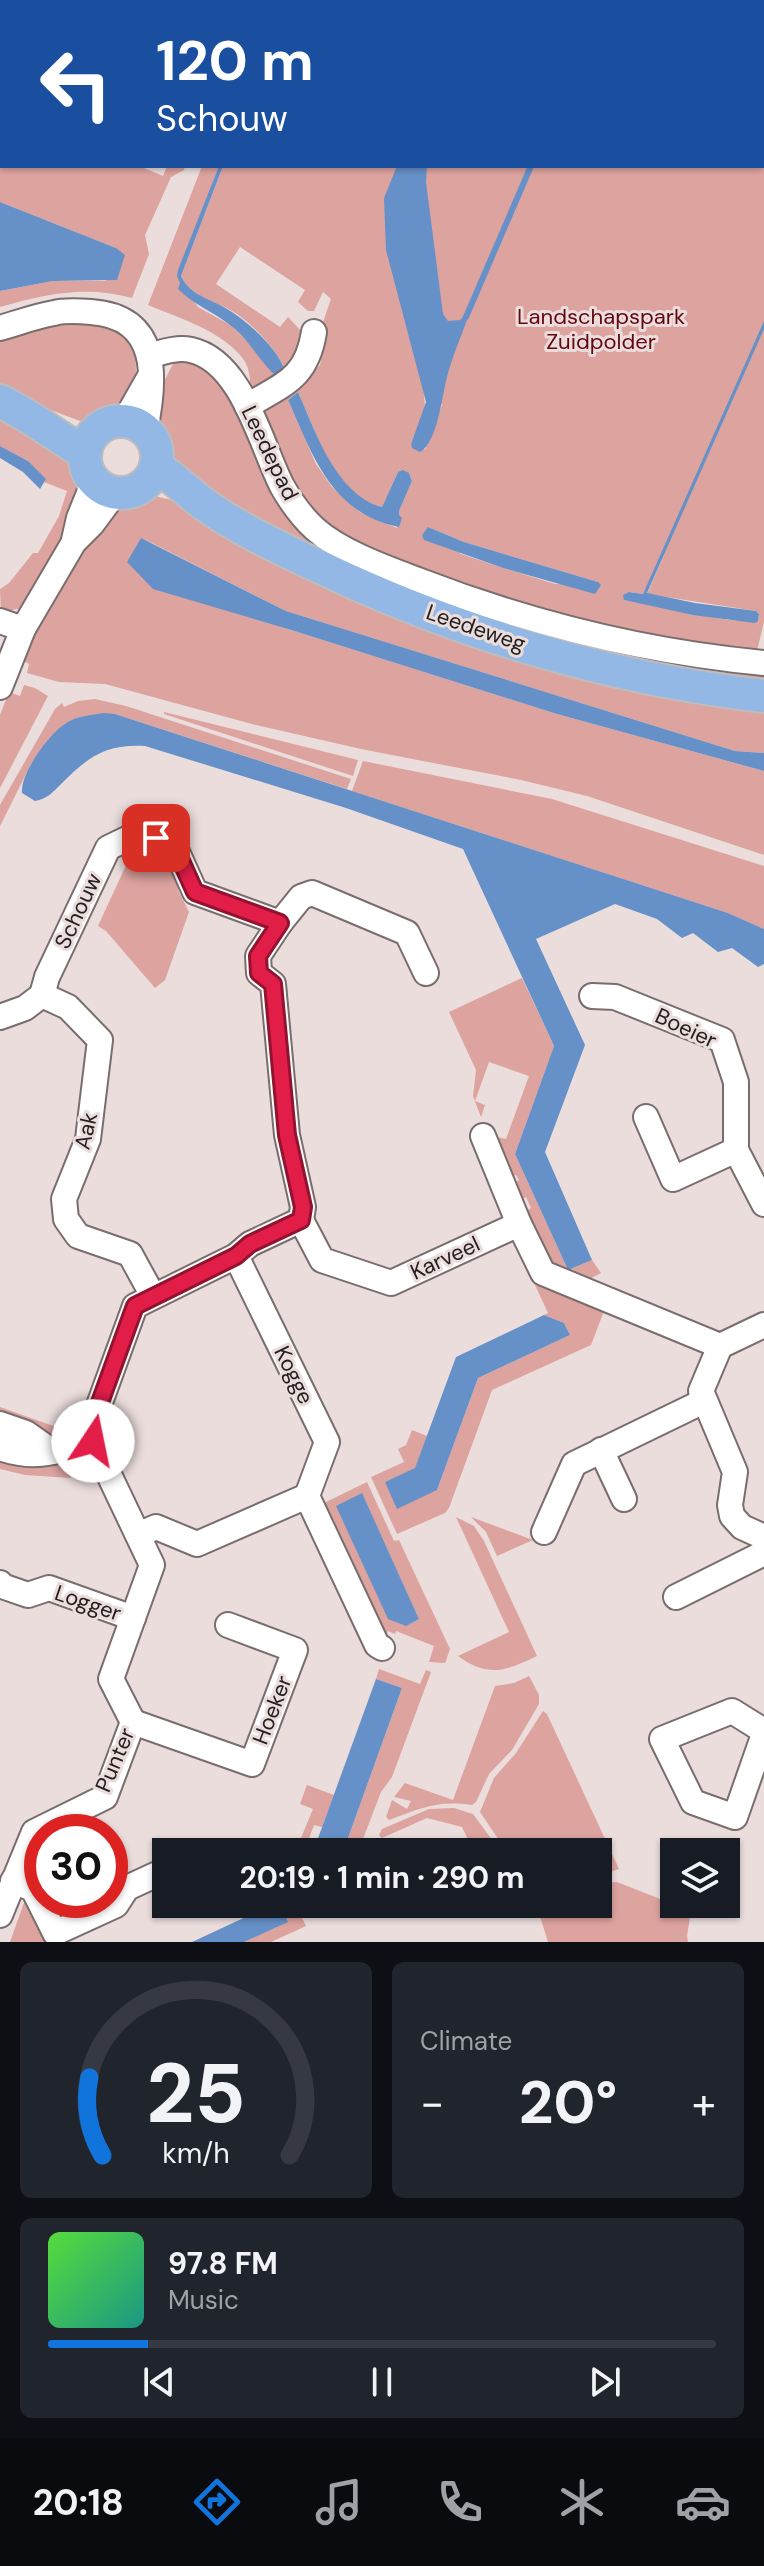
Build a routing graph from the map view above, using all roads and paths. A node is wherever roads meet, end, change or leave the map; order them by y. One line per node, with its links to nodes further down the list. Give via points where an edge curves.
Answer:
1 (0, 328): 3 (street, via 56,312 101,313 131,324 142,336)
2 (314, 332): 5 (street, via 310,356 297,375)
3 (150, 366): 5 (street, Leedepad, via 170,350 205,355); 6 (street, via 151,398)
4 (0, 401): 6 (main road, Leedeweg, via 30,415 58,419)
5 (247, 406): 9 (street, Leedepad, via 288,495 308,522 334,542 474,602 547,624 665,650)
6 (120, 457): 8 (street, via 79,518 74,542); 11 (main road, Leedeweg, via 187,488 207,507 278,547 362,587 486,634 587,664)
7 (0, 621): 8 (street)
8 (23, 629): 10 (street)
9 (764, 663)
10 (0, 687)
11 (764, 696)
12 (280, 923): 13 (street, via 301,897 312,893 407,933); 14 (street, Schouw, via 195,892 173,843 139,833 108,848); 21 (street, via 258,956 259,973 273,984)
13 (426, 973)
14 (42, 995): 16 (street); 24 (street, Aak, via 68,1007 100,1040 88,1139 64,1199 66,1219 78,1236 130,1254)
15 (592, 996): 19 (street, Boeier, via 615,997 722,1040 736,1082)
16 (0, 1017)
17 (646, 1117): 19 (street, via 673,1179)
18 (483, 1136): 22 (street)
19 (736, 1150): 20 (street, Boeier)
20 (764, 1204)
21 (301, 1220): 22 (street, Karveel, via 322,1260 391,1283); 23 (street)
22 (519, 1224): 26 (street, via 543,1273)
23 (236, 1256): 24 (street); 33 (street, Kogge, via 327,1442)
24 (153, 1296): 29 (street, via 135,1306 94,1419)
25 (764, 1325): 26 (street)
26 (720, 1346): 27 (street, via 701,1391)
27 (704, 1401): 31 (street); 37 (street, via 735,1472 732,1516)
28 (0, 1424): 32 (street, via 26,1433)
29 (93, 1441): 32 (street); 36 (street, Punter)
30 (0, 1448): 32 (street, via 23,1456)
31 (601, 1450): 34 (street); 35 (street, via 574,1464)
32 (53, 1452)
33 (307, 1496): 36 (street, via 197,1544 156,1527); 43 (street)
34 (624, 1499)
35 (544, 1532)
36 (138, 1535): 41 (street, Punter, via 152,1565)
37 (764, 1537)
38 (764, 1553): 40 (street)
39 (0, 1583): 41 (street, Logger, via 28,1595 49,1588)
40 (676, 1597)
41 (133, 1618): 44 (street, Punter, via 111,1679)
42 (228, 1625): 44 (street, Hoeker, via 295,1650 252,1764)
43 (382, 1648)
44 (133, 1722): 47 (street, Punter, via 105,1797 34,1832)
45 (764, 1733): 45 (street, via 735,1817 693,1802 662,1739 732,1711)
46 (152, 1876): 47 (street, via 127,1888 116,1905 55,1933 33,1889)
47 (13, 1881): 48 (street, Punter)
48 (0, 1915)

